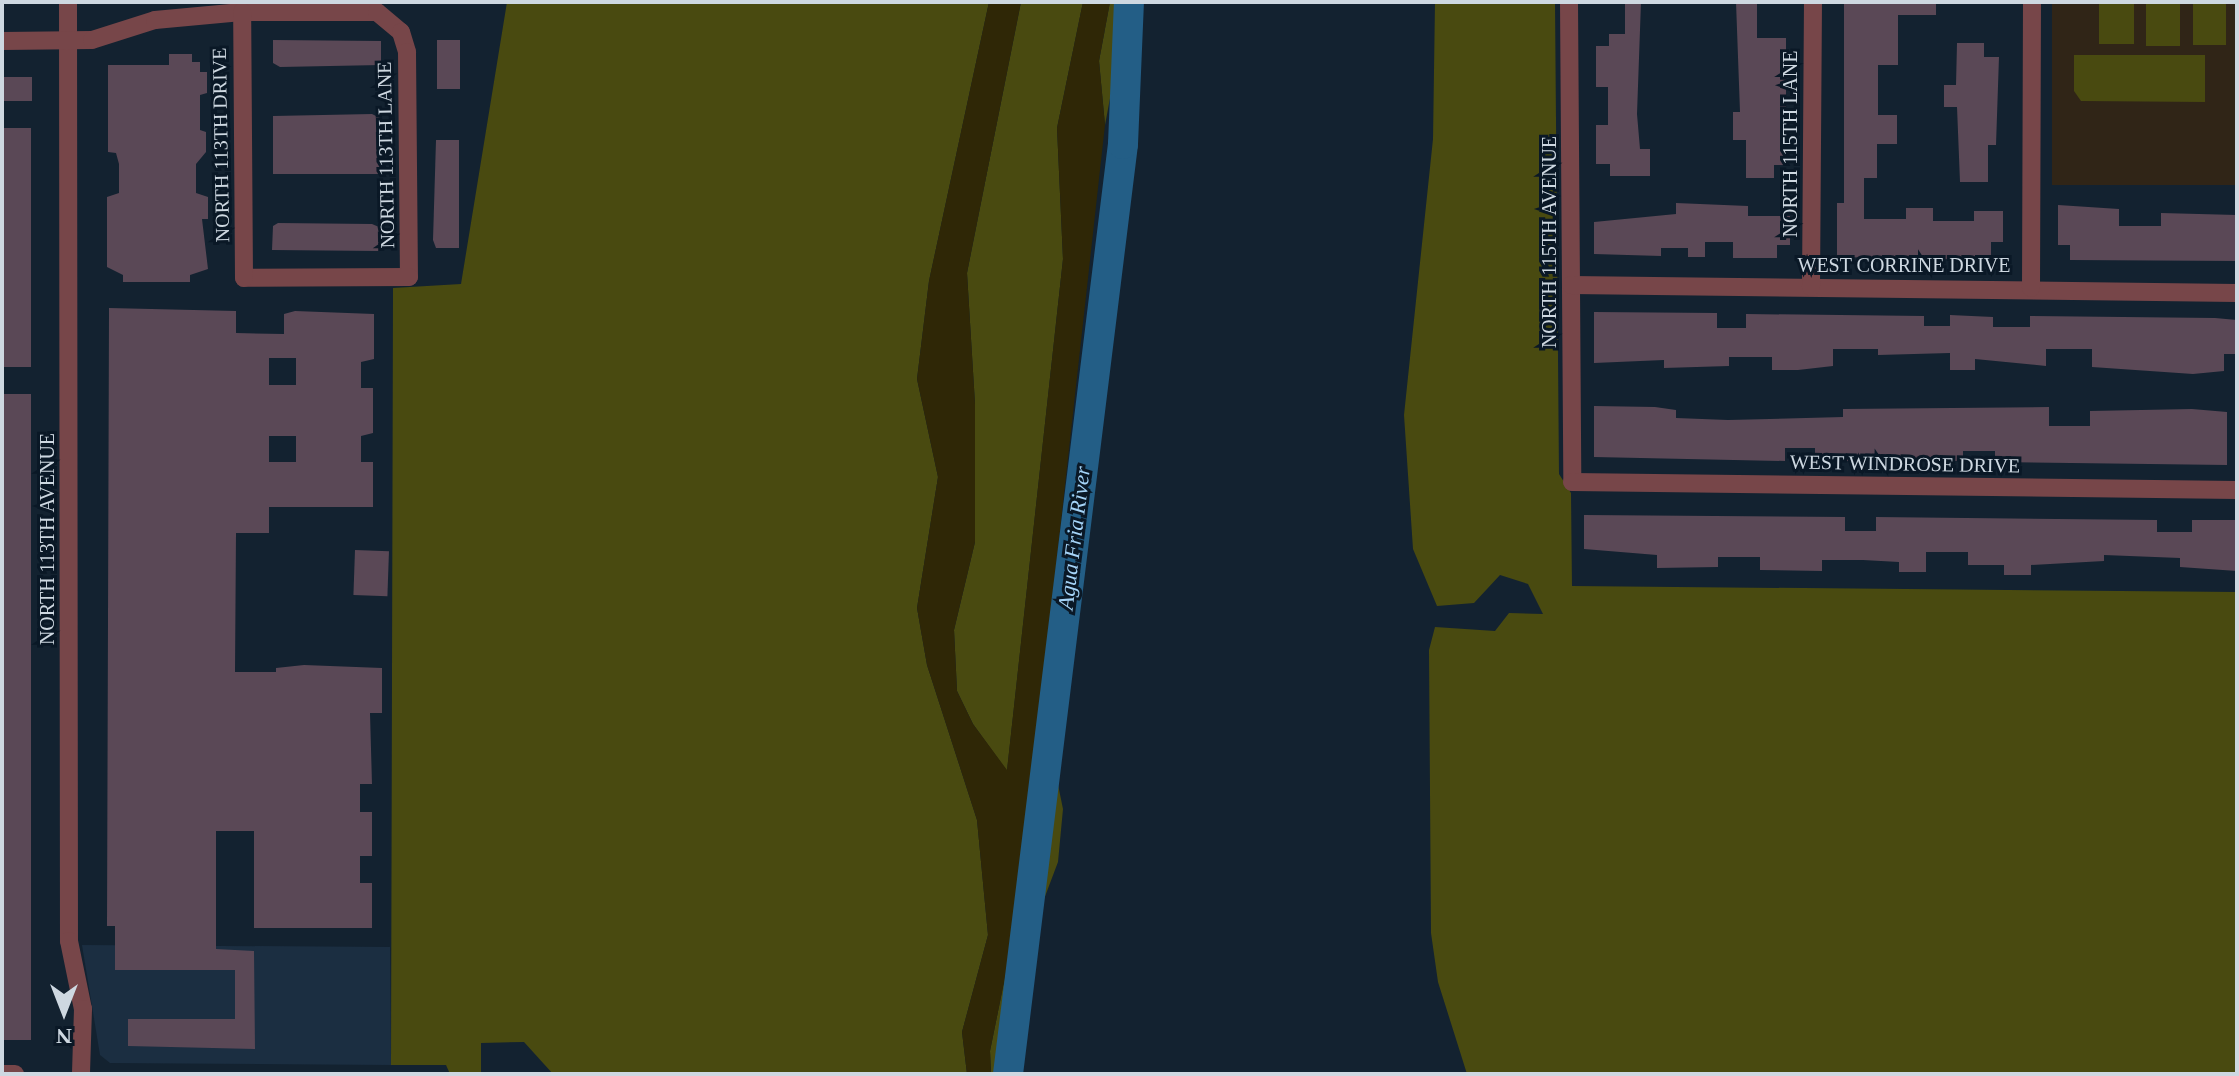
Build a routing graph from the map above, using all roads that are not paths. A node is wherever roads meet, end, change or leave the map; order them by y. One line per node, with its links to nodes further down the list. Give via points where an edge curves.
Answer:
1 (68, 2): 7 (street, NORTH 113TH AVENUE)
2 (1569, 2): 9 (street, NORTH 115TH AVENUE)
3 (1813, 2): 10 (street, NORTH 115TH LANE)
4 (2032, 2): 11 (street)
5 (242, 12): 7 (street, via 155,20 92,40); 8 (street, NORTH 113TH LANE, via 352,8 377,12 401,32 410,90); 8 (street, NORTH 113TH DRIVE, via 244,278)
6 (2, 41): 7 (street)
7 (68, 41): 17 (street, NORTH 113TH AVENUE, via 69,941 83,1009)
8 (409, 277)
9 (1571, 285): 10 (street, WEST CORRINE DRIVE); 13 (street, NORTH 115TH AVENUE)
10 (1811, 287): 11 (street, WEST CORRINE DRIVE)
11 (2031, 288): 12 (street, WEST CORRINE DRIVE)
12 (2237, 293)
13 (1572, 482): 14 (street, WEST WINDROSE DRIVE)
14 (2237, 490)
15 (2, 1074): 16 (street)
16 (15, 1074)
17 (81, 1074)

